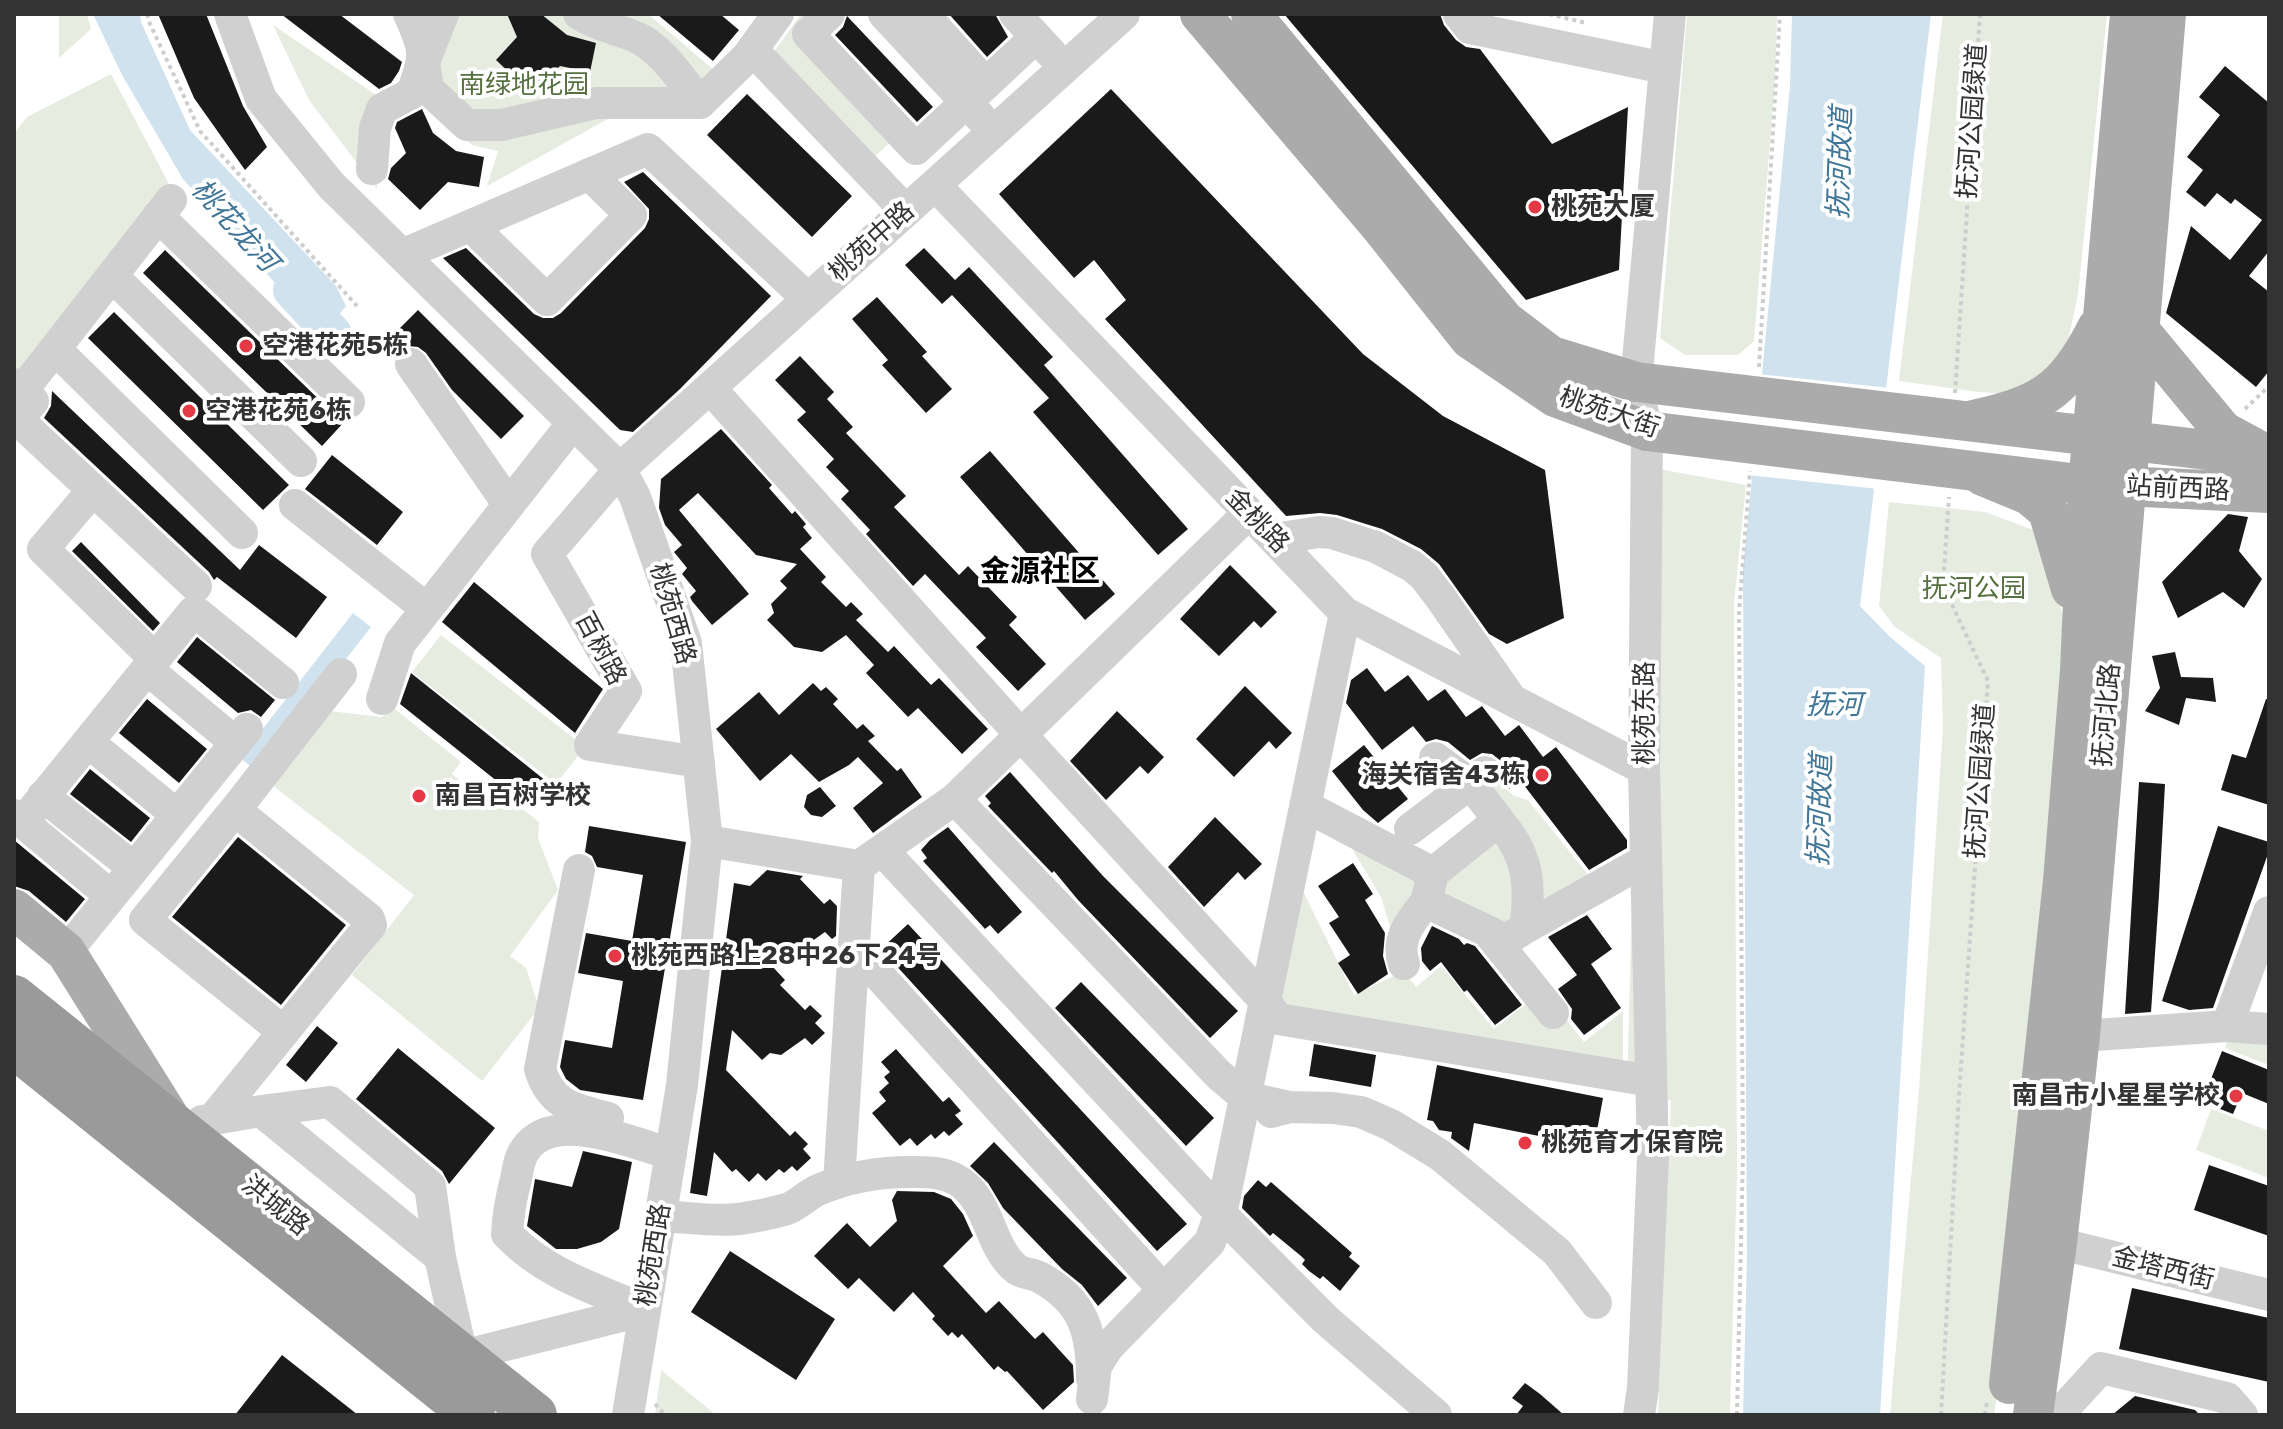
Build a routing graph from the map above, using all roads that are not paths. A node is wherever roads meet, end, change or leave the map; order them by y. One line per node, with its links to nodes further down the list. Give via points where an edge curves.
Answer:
1 (230, 14): 29 (street, 桃苑西路, via 261,99 331,185)
2 (409, 14): 18 (street)
3 (443, 14): 18 (street)
4 (579, 14): 16 (street, via 614,31)
5 (829, 14): 21 (street, via 808,34 916,149)
6 (884, 14): 21 (street)
7 (923, 14): 21 (street)
8 (1124, 14): 19 (street, 桃苑中路)
9 (1200, 14): 42 (main road, 桃苑大街, via 1470,339 1555,397)
10 (1251, 14): 36 (main road, 桃苑大街, via 1505,321 1551,356)
11 (1459, 14): 20 (street, via 1470,28)
12 (1670, 14): 20 (street, 桃苑东路)
13 (2130, 14): 32 (main road, 抚河北路)
14 (2166, 14): 33 (main road, 抚河北路)
15 (1026, 25): 19 (street); 21 (street)
16 (632, 26): 22 (street)
17 (763, 31): 22 (street, via 747,57); 27 (street)
18 (424, 62): 22 (street, via 428,89 467,125 502,125 596,103); 24 (street, via 412,93 382,109)
19 (1065, 67): 23 (street, 桃苑中路)
20 (1665, 68): 36 (street, 桃苑东路)
21 (976, 93): 23 (street)
22 (700, 103)
23 (993, 132): 26 (street, 桃苑中路)
24 (372, 169)
25 (589, 174): 28 (street); 28 (street, via 631,215 547,300); 31 (street, via 648,149)
26 (935, 185): 27 (street, 桃苑中路); 54 (street, 金桃路)
27 (906, 211): 31 (street, 桃苑中路)
28 (471, 226): 29 (street)
29 (402, 255): 41 (street, 桃苑西路)
30 (112, 276): 34 (street); 39 (street, via 165,208); 46 (street)
31 (808, 299): 38 (street, 桃苑中路)
32 (2103, 318): 40 (main road, via 2081,360 2049,394 2010,412); 43 (main road, 抚河北路)
33 (2140, 331): 44 (main road, 抚河北路); 45 (main road, via 2223,431)
34 (55, 349): 37 (street); 55 (street)
35 (411, 364): 53 (street)
36 (1636, 382): 40 (main road, 桃苑大街, bridge); 42 (street, 桃苑东路)
37 (18, 387): 50 (street, via 33,401 17,419)
38 (710, 388): 47 (street, 桃苑中路); 66 (street)
39 (349, 402)
40 (1960, 410): 43 (main road, 桃苑大街, bridge)
41 (573, 423): 47 (street, 桃苑西路); 53 (street)
42 (1647, 431): 48 (main road, 桃苑大街, bridge); 70 (street, 桃苑东路)
43 (2092, 436): 44 (main road, 站前西路); 49 (main road, 抚河北路)
44 (2131, 441): 45 (main road, 站前西路); 49 (main road, 抚河北路)
45 (2269, 457)
46 (301, 461)
47 (620, 469): 69 (street, 桃苑西路, via 635,497 686,643); 69 (street, 百树路, via 547,554 626,691 590,745)
48 (1958, 481): 49 (main road, 桃苑大街, bridge); 60 (main road, bridge, via 2029,495 2048,511)
49 (2107, 486): 51 (main road, 站前西路); 60 (main road, 抚河北路); 100 (main road, 抚河北路)
50 (93, 490): 57 (street); 61 (street, via 43,549)
51 (2269, 493)
52 (295, 505): 58 (street)
53 (509, 505): 58 (street)
54 (1249, 513): 56 (street, 金桃路); 66 (street)
55 (242, 533)
56 (1274, 539): 59 (street, 金桃路); 65 (street, via 1332,533 1412,566)
57 (196, 586)
58 (427, 609): 64 (street, via 400,643)
59 (1345, 613): 65 (street, 金桃路); 74 (street)
60 (2082, 629): 123 (main road, 抚河北路, via 2063,881)
61 (148, 661): 63 (street, via 195,612); 67 (street); 76 (street, via 241,736)
62 (341, 674): 75 (street)
63 (283, 683)
64 (382, 699)
65 (1512, 700): 70 (street, 金桃路)
66 (1021, 735): 73 (street); 95 (street)
67 (88, 742): 72 (street); 76 (street)
68 (1435, 758): 71 (street)
69 (699, 762): 80 (street, 桃苑西路)
70 (1644, 769): 82 (street, 桃苑东路)
71 (1477, 778): 78 (street); 79 (street)
72 (43, 796): 77 (street); 83 (street)
73 (955, 799): 81 (street); 103 (street, via 1219,1075)
74 (1305, 806): 85 (street); 95 (street)
75 (235, 810): 99 (street, via 371,925); 99 (street, via 145,920)
76 (177, 815): 83 (street)
77 (18, 818): 86 (street)
78 (1502, 825): 85 (street, via 1493,825); 89 (street, via 1519,847 1527,880)
79 (1410, 829)
80 (707, 841): 81 (street); 106 (street, 桃苑西路)
81 (870, 858): 91 (street); 108 (street)
82 (1646, 860): 89 (street); 102 (street, 桃苑东路)
83 (134, 868): 86 (street)
84 (579, 870): 106 (street, via 540,1069 543,1080 566,1106)
85 (1429, 888): 90 (street); 93 (street, via 1407,926 1400,953)
86 (111, 896): 92 (street)
87 (14, 909): 92 (main road)
88 (2269, 912): 97 (street)
89 (1525, 928): 90 (street, via 1506,940)
90 (1488, 932): 96 (street)
91 (854, 948): 107 (street); 112 (street)
92 (66, 952): 105 (main road)
93 (1404, 964)
94 (14, 997): 105 (highway, 洪城路)
95 (1265, 1001): 102 (street, via 1278,1019); 103 (street)
96 (1553, 1013)
97 (2227, 1026): 98 (street); 100 (street)
98 (2269, 1029)
99 (284, 1032): 105 (street)
100 (2080, 1036): 110 (main road, 抚河北路)
101 (14, 1046): 118 (highway, 洪城路)
102 (1651, 1081): 122 (street, 桃苑东路, via 1653,1157)
103 (1243, 1108): 108 (street); 114 (street, via 1333,1108 1361,1112 1391,1125 1440,1155 1557,1252)
104 (261, 1111): 105 (street); 111 (street); 111 (street, via 330,1102 430,1186)
105 (194, 1122): 116 (highway, 洪城路)
106 (672, 1145): 109 (street, 桃苑西路); 115 (street, via 563,1128 538,1137 523,1152 508,1212 507,1234 524,1252 549,1269)
107 (839, 1182): 109 (street, via 789,1208 738,1219); 117 (street, via 904,1171 950,1176 965,1186 982,1206 1005,1258 1017,1271 1061,1290 1077,1308 1092,1351)
108 (1220, 1213): 112 (street, via 1210,1242); 121 (street, via 1325,1319)
109 (660, 1216): 115 (street, 桃苑西路)
110 (2057, 1243): 113 (street, 金塔西街); 124 (main road, 抚河北路)
111 (440, 1257): 116 (street)
112 (1164, 1290): 117 (street, via 1096,1366)
113 (2269, 1294)
114 (1596, 1303)
115 (645, 1310): 116 (street); 120 (street, 桃苑西路)
116 (462, 1356): 119 (highway, 洪城路)
117 (1093, 1407)
118 (473, 1415)
119 (535, 1415)
120 (628, 1415)
121 (1436, 1415)
122 (1639, 1415)
123 (2006, 1415)
124 (2033, 1415)
125 (2058, 1415): 126 (street, via 2101,1368 2227,1398)
126 (2242, 1415)

